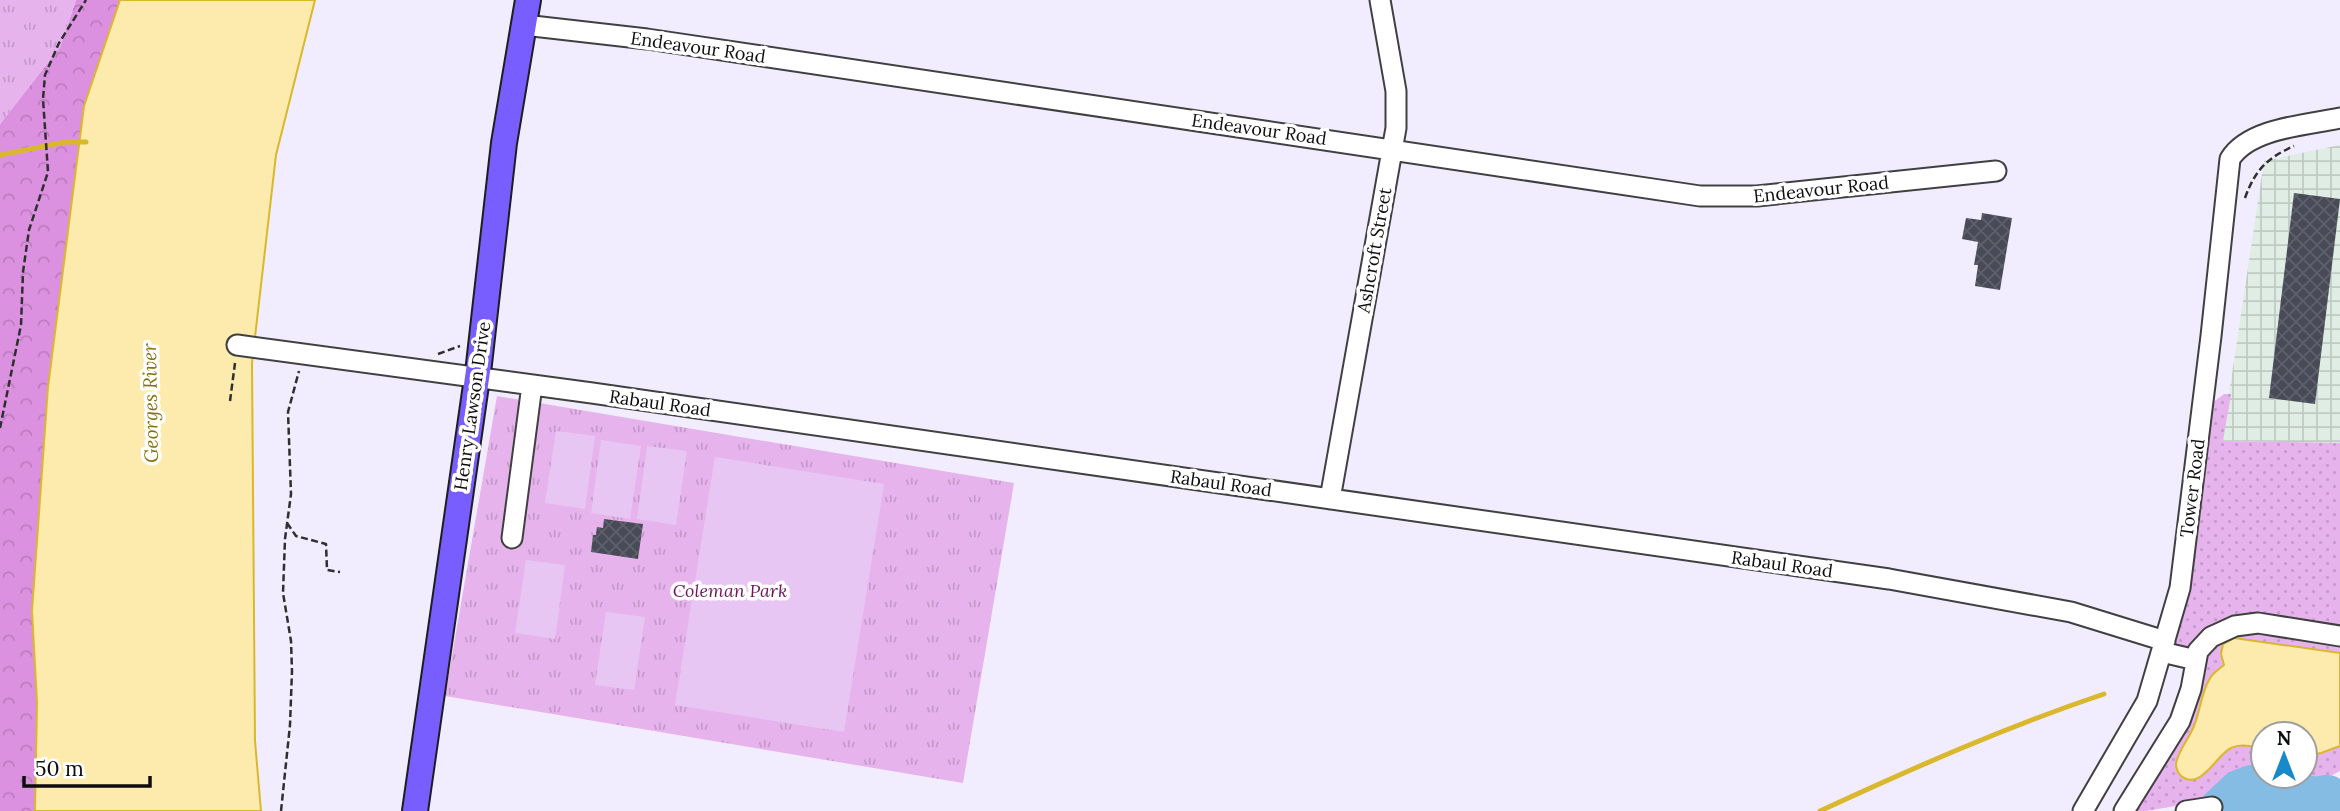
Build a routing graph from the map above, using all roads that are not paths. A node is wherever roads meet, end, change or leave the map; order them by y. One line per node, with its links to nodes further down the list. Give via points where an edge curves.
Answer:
1 (528, 0): 3 (main road, Henry Lawson Drive)
2 (1380, 0): 5 (street, Ashcroft Street, via 1397,104)
3 (524, 25): 5 (street, Endeavour Road, via 647,39); 8 (main road, Henry Lawson Drive, via 504,143)
4 (2340, 118): 13 (street, Tower Road, via 2255,137 2230,159 2182,572)
5 (1392, 150): 6 (street, Endeavour Road, via 1720,197); 10 (street, Ashcroft Street)
6 (1996, 171)
7 (236, 354): 8 (street, Rabaul Road, via 272,350)
8 (477, 377): 9 (street, Rabaul Road); 16 (main road, Henry Lawson Drive)
9 (532, 385): 10 (street, Rabaul Road); 11 (street)
10 (1329, 499): 13 (street, Rabaul Road, via 1888,579 2071,612)
11 (512, 538)
12 (2340, 636): 14 (street, via 2278,624 2246,624 2211,637)
13 (2163, 647): 14 (street, Rabaul Road); 17 (street, Tower Road, via 2147,701)
14 (2196, 660): 18 (street, via 2180,721)
15 (2212, 807): 19 (street)
16 (415, 811)
17 (2083, 811)
18 (2124, 811)
19 (2186, 811)

